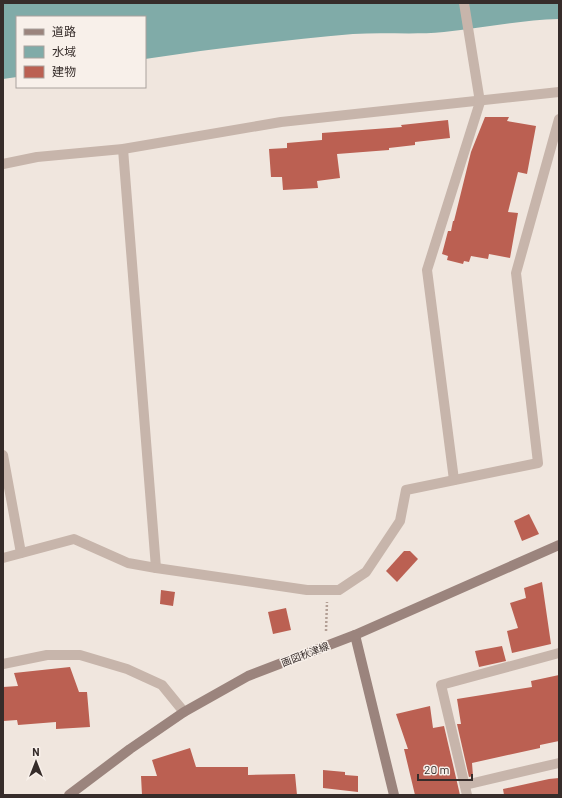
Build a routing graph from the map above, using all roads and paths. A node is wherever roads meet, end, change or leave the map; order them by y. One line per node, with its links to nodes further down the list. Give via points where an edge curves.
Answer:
1 (464, 3): 3 (street)
2 (559, 92): 3 (street)
3 (480, 102): 5 (street, via 281,122); 8 (street, via 427,270)
4 (559, 119): 8 (street, via 516,273 538,463)
5 (123, 149): 6 (street); 12 (street)
6 (3, 164)
7 (3, 456): 10 (street)
8 (454, 480): 13 (street, via 406,490 400,521 366,572 339,590)
9 (559, 545): 14 (main road, 画図秋津線)
10 (22, 553): 11 (street); 12 (street, via 74,539 128,563)
11 (3, 558)
12 (156, 568): 13 (street, via 307,590)
13 (327, 590): 15 (path)
14 (355, 635): 15 (main road, 画図秋津線); 22 (main road)
15 (326, 646): 18 (main road, 画図秋津線, via 248,676)
16 (559, 653): 20 (street, via 441,685)
17 (3, 664): 18 (street, via 47,655 80,655 127,669 162,685)
18 (184, 712): 21 (main road, 画図秋津線)
19 (559, 763): 20 (street)
20 (466, 790)
21 (69, 795)
22 (394, 795)

